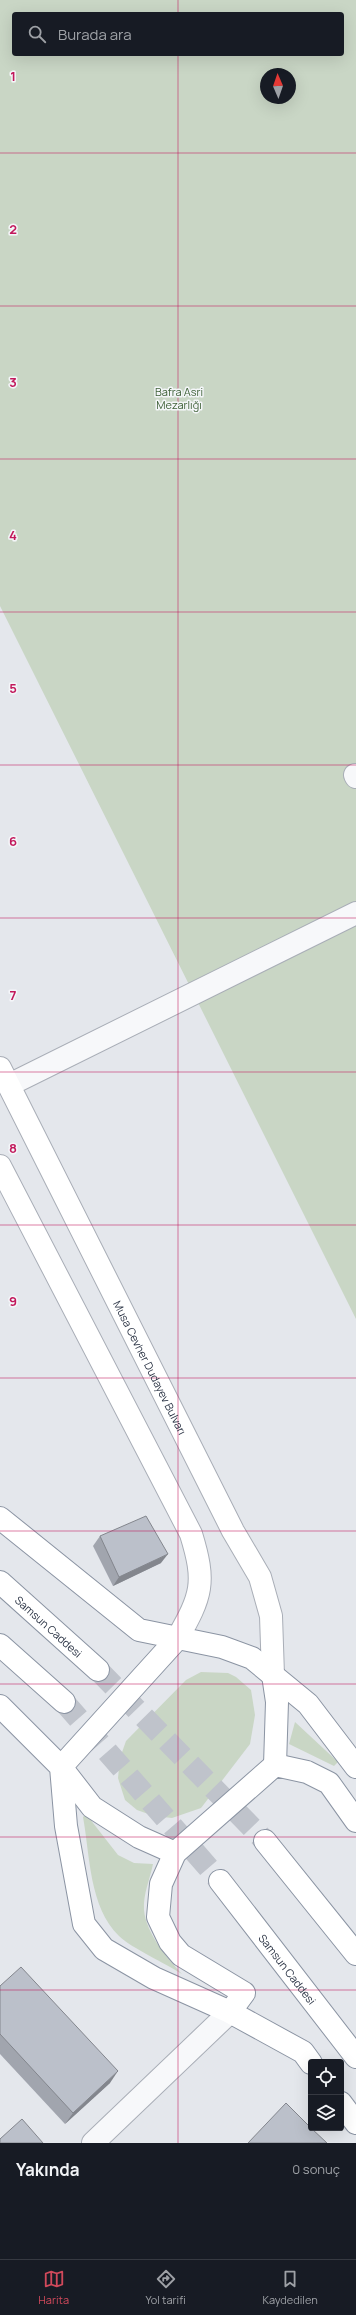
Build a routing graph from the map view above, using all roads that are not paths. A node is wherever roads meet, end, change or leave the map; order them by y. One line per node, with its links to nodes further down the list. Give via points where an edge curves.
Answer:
1 (356, 913): 2 (street)
2 (4, 1076): 9 (main road, Musa Cevher Dudayev Bulvarı, via 233,1531 260,1577 270,1616)
3 (0, 1166): 6 (main road, via 191,1534 200,1562 200,1584 195,1606)
4 (0, 1518): 6 (main road, via 139,1630)
5 (0, 1582): 8 (main road, Samsun Caddesi)
6 (177, 1639): 9 (main road, via 222,1648 252,1658); 13 (main road)
7 (0, 1645): 10 (main road)
8 (98, 1670)
9 (273, 1675): 12 (main road, Musa Cevher Dudayev Bulvarı, via 277,1702); 14 (main road, via 308,1704)
10 (64, 1702)
11 (0, 1706): 13 (main road)
12 (275, 1765): 15 (main road, via 307,1772 328,1783); 17 (main road)
13 (62, 1767): 17 (main road, via 92,1807 139,1837); 20 (main road, via 66,1826 84,1924 104,1949 154,1978)
14 (356, 1767)
15 (356, 1821)
16 (265, 1841): 19 (main road)
17 (175, 1853): 20 (main road, via 161,1884 158,1917 170,1942 181,1955 244,1993)
18 (220, 1881): 21 (main road, Samsun Caddesi)
19 (356, 1954)
20 (230, 2012): 22 (main road, via 303,2052); 25 (street)
21 (356, 2057)
22 (308, 2059)
23 (344, 2107): 24 (main road)
24 (356, 2123)
25 (93, 2143)

